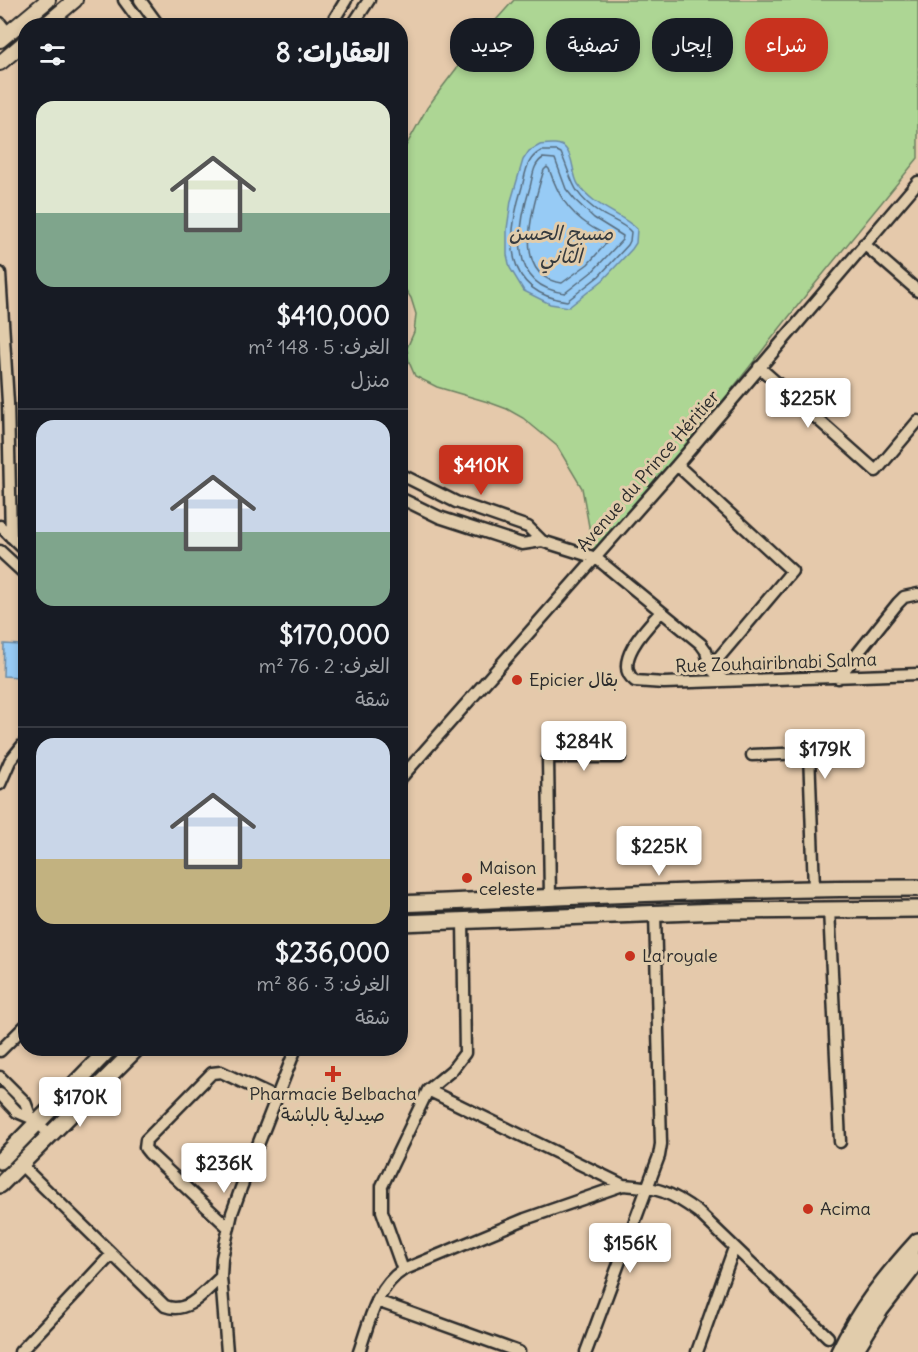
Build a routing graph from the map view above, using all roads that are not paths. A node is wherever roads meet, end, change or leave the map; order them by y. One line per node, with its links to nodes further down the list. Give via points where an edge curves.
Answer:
1 (48, 0): 7 (street)
2 (75, 0): 8 (street)
3 (124, 0): 9 (street)
4 (140, 0): 10 (street)
5 (346, 0): 11 (street)
6 (369, 0): 12 (street)
7 (23, 18)
8 (54, 18)
9 (137, 18)
10 (153, 18)
11 (335, 18)
12 (357, 18)
13 (18, 21): 14 (street)
14 (3, 32)
15 (18, 48): 16 (street)
16 (0, 63)
17 (918, 182): 18 (street, Avenue du Prince Héritier)
18 (864, 244): 20 (street); 21 (street, Avenue du Prince Héritier)
19 (0, 273): 29 (street)
20 (918, 291)
21 (759, 367): 22 (street, via 876,471); 23 (street, Avenue du Prince Héritier)
22 (918, 421)
23 (676, 465): 33 (street, Avenue du Prince Héritier); 37 (street, via 792,571)
24 (408, 478): 25 (street)
25 (449, 499): 27 (street); 30 (street, via 528,527)
26 (408, 502): 27 (street)
27 (439, 517): 30 (street, via 522,544)
28 (0, 526): 29 (street)
29 (11, 537): 31 (street)
30 (542, 541): 33 (street)
31 (18, 544)
32 (0, 551): 34 (street)
33 (596, 558): 36 (street); 44 (street, Avenue du Prince Héritier)
34 (18, 568)
35 (918, 594): 39 (street, via 904,597 898,603)
36 (661, 612): 37 (street, via 701,644); 40 (street, Rue Zouhairibnabi Salma, via 632,650 629,675 635,681 656,683)
37 (710, 668): 40 (street)
38 (918, 674): 39 (street, Rue Zouhairibnabi Salma)
39 (838, 678): 40 (street, Rue Zouhairibnabi Salma)
40 (723, 680)
41 (18, 751): 45 (street)
42 (752, 754): 46 (street, via 809,753)
43 (620, 757): 48 (street, via 548,757)
44 (408, 770)
45 (0, 784)
46 (814, 888): 47 (main road); 48 (main road)
47 (918, 888)
48 (550, 898): 49 (main road)
49 (408, 904)
50 (829, 909): 51 (main road); 52 (main road); 66 (street)
51 (918, 909)
52 (655, 913): 53 (main road); 71 (street, via 661,1144)
53 (463, 921): 54 (main road); 61 (street, via 465,1053)
54 (408, 923)
55 (18, 1033): 56 (street)
56 (0, 1051)
57 (102, 1056): 64 (main road)
58 (129, 1056): 65 (main road)
59 (293, 1056): 63 (street)
60 (0, 1077): 64 (street, via 25,1102)
61 (428, 1090): 70 (street); 77 (street, via 388,1170 381,1193 385,1223)
62 (0, 1094): 64 (street, via 17,1112)
63 (276, 1098): 72 (street); 72 (street, via 221,1072 212,1073 146,1140 149,1153)
64 (34, 1120): 65 (street); 67 (main road)
65 (50, 1134): 68 (main road)
66 (840, 1142)
67 (0, 1161)
68 (21, 1165): 69 (main road); 75 (street)
69 (0, 1185)
70 (623, 1185): 71 (street); 77 (street, via 525,1219)
71 (646, 1186): 74 (street, via 679,1198); 85 (street)
72 (229, 1228): 78 (street)
73 (918, 1241): 87 (main road, via 868,1301)
74 (734, 1248): 80 (street); 86 (street)
75 (111, 1254): 78 (street, via 165,1306 173,1309 190,1305); 81 (street)
76 (918, 1261): 88 (main road)
77 (403, 1270): 79 (street, via 386,1283)
78 (220, 1277): 82 (street)
79 (377, 1301): 83 (street); 84 (street)
80 (828, 1337)
81 (20, 1352)
82 (227, 1352)
83 (358, 1352)
84 (519, 1352)
85 (586, 1352)
86 (697, 1352)
87 (839, 1352)
88 (854, 1352)

